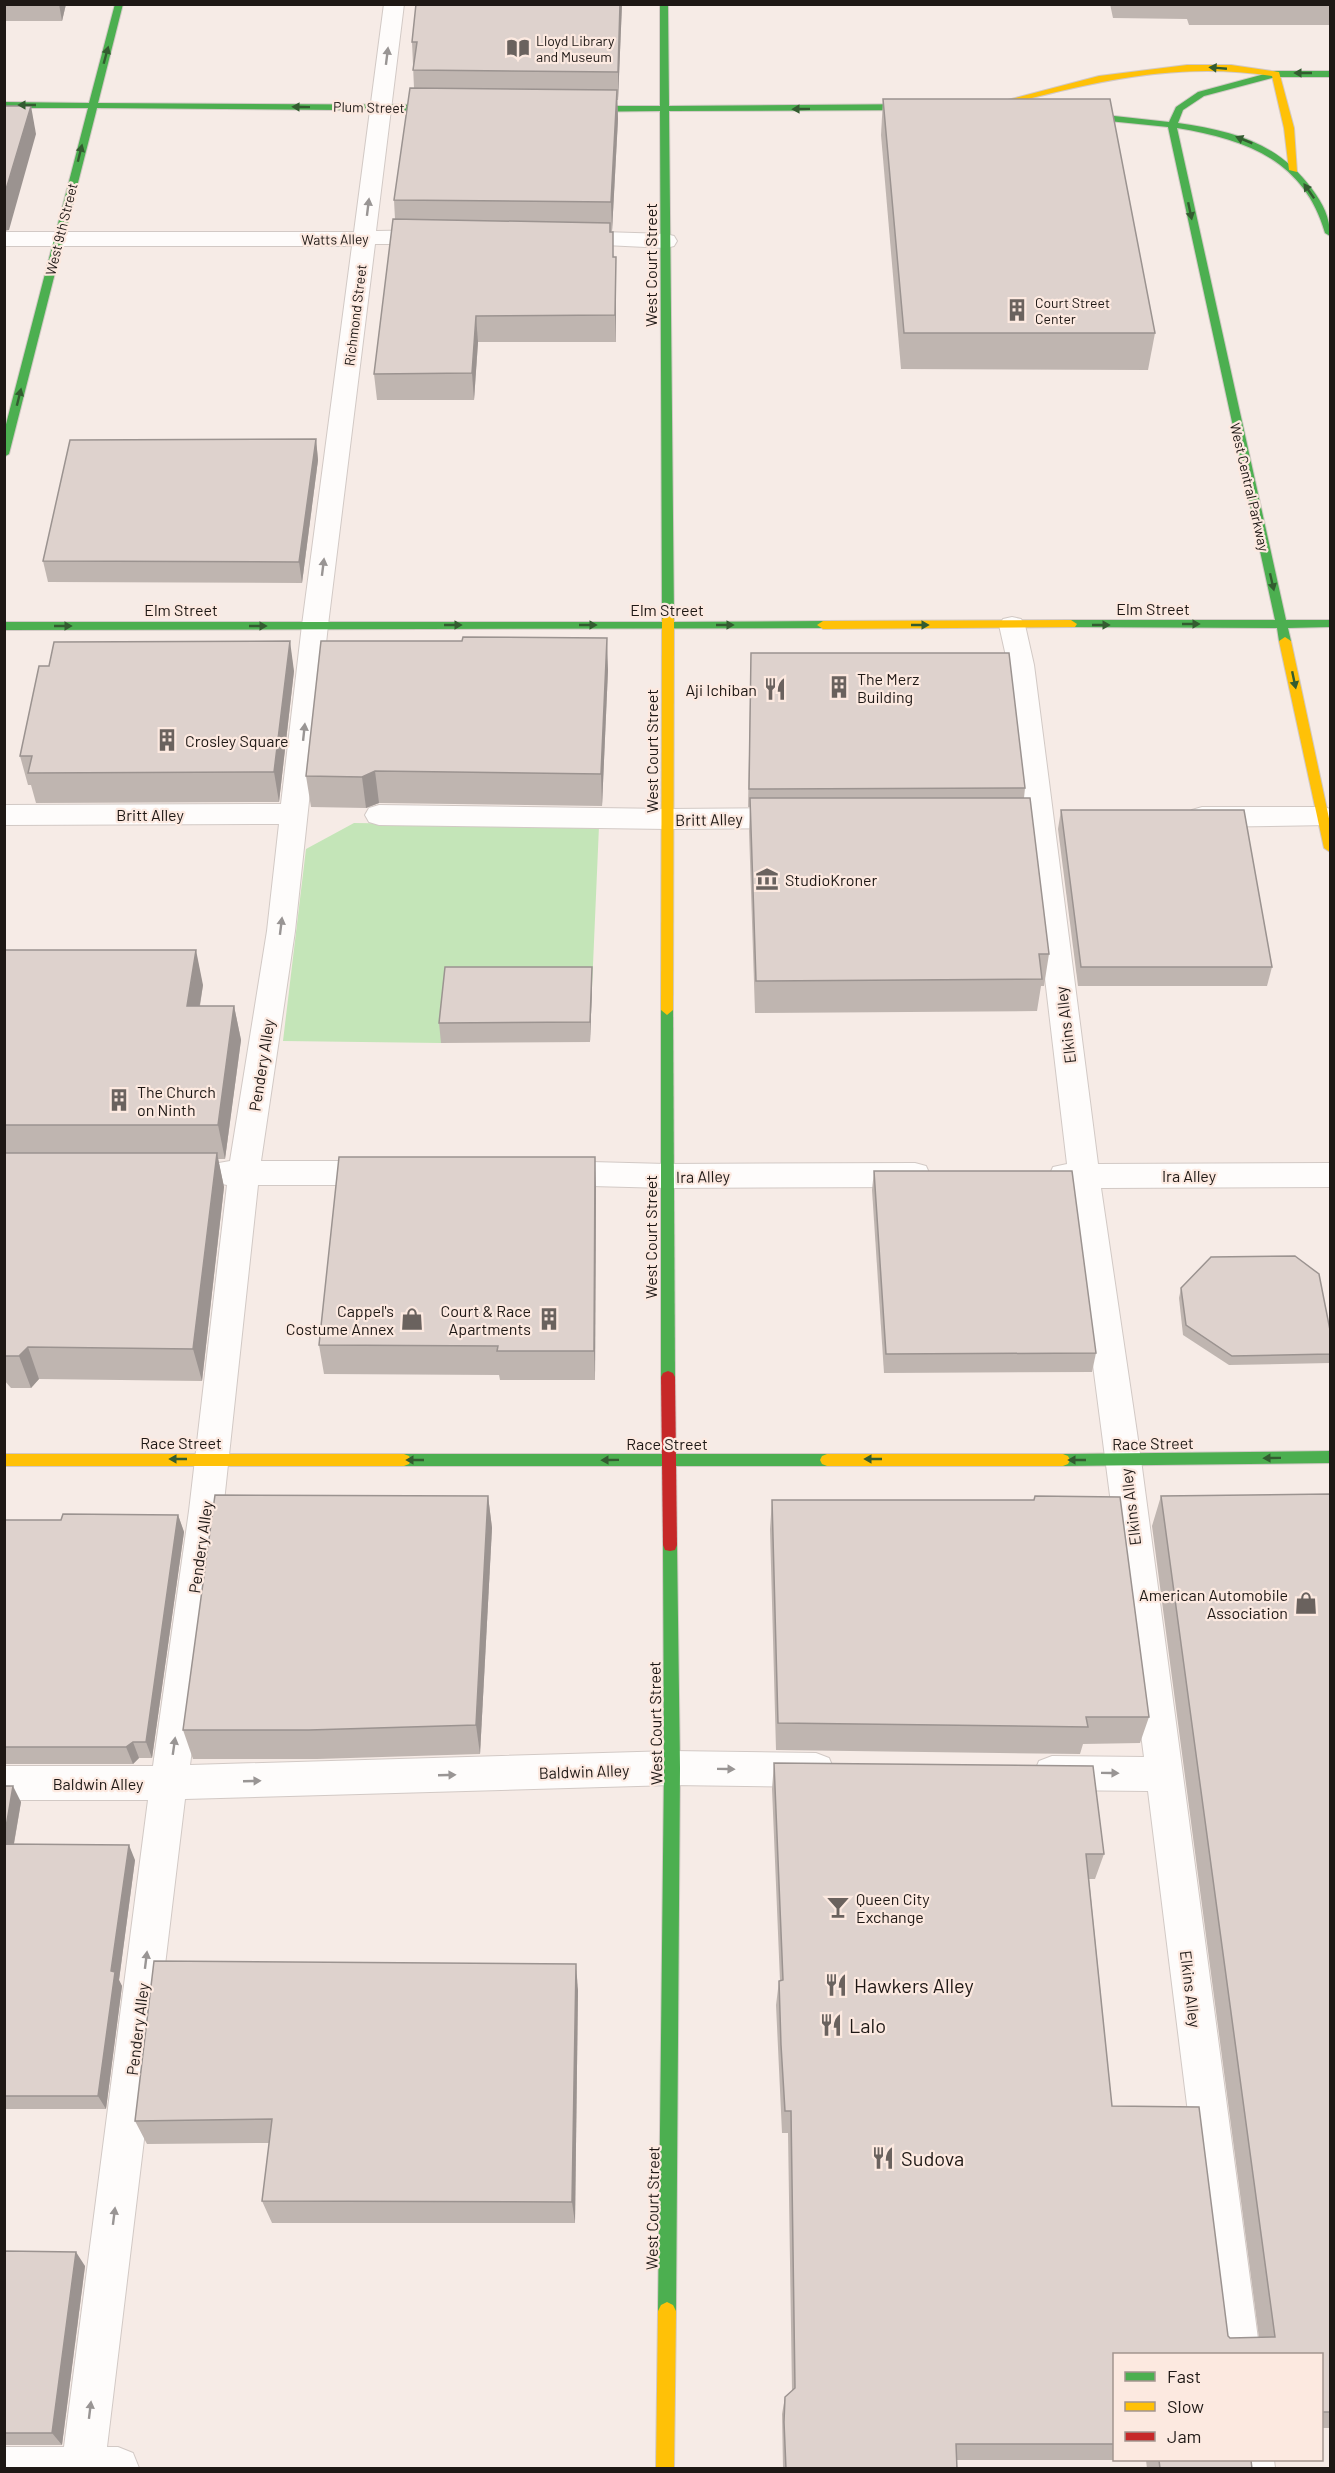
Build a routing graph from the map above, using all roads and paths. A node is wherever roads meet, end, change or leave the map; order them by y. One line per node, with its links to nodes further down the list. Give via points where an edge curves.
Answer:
1 (119, 4): 7 (main road, West 9th Street, one-way to 1)
2 (394, 4): 8 (lane, Richmond Street, one-way to 2)
3 (664, 4): 12 (main road, West Court Street)
4 (1276, 74): 5 (main road, one-way to 4); 13 (main road, one-way to 13, via 1209,67 1168,68 1089,81 979,107); 15 (main road, via 1201,94 1179,109); 16 (main road)
5 (1330, 74)
6 (4, 105): 7 (main road, Plum Street, one-way to 6)
7 (92, 105): 8 (main road, Plum Street, one-way to 7); 23 (main road, West 9th Street, one-way to 7)
8 (381, 107): 10 (main road, Plum Street); 24 (lane, Richmond Street, one-way to 8)
9 (939, 107): 12 (main road, one-way to 12)
10 (464, 108)
11 (559, 109): 12 (main road)
12 (666, 110): 25 (main road, West Court Street)
13 (1031, 111)
14 (1054, 113): 15 (main road)
15 (1172, 126): 16 (main road, one-way to 15, via 1266,149 1236,136); 27 (main road, West Central Parkway, one-way to 27)
16 (1294, 170): 18 (main road, one-way to 16)
17 (1329, 195): 18 (main road)
18 (1325, 213): 19 (main road)
19 (1330, 233)
20 (448, 237): 24 (lane, Watts Alley, via 389,236)
21 (554, 238): 25 (lane)
22 (4, 239): 23 (lane, Watts Alley)
23 (58, 239): 24 (lane, Watts Alley); 26 (main road, West 9th Street, one-way to 23)
24 (364, 240): 29 (lane, Richmond Street, one-way to 24)
25 (666, 241): 30 (main road, West Court Street)
26 (5, 453)
27 (1281, 623): 28 (main road, Elm Street); 31 (main road, Elm Street, one-way to 27); 37 (main road, West Central Parkway, one-way to 37)
28 (1330, 624)
29 (315, 625): 30 (main road, Elm Street, one-way to 30); 32 (main road, Elm Street, one-way to 29); 33 (lane, Pendery Alley, one-way to 29)
30 (667, 625): 31 (main road, Elm Street, one-way to 31); 39 (main road, West Court Street)
31 (1012, 625): 49 (lane, Elkins Alley, via 1021,665)
32 (4, 626)
33 (295, 814): 34 (lane, Britt Alley); 42 (lane, Pendery Alley, one-way to 33)
34 (4, 815)
35 (379, 815): 39 (lane, Britt Alley)
36 (1171, 817): 37 (lane)
37 (1324, 817): 40 (main road, West Central Parkway)
38 (814, 818): 39 (lane, Britt Alley)
39 (668, 819): 46 (main road, West Court Street)
40 (1330, 848)
41 (196, 1173): 42 (lane)
42 (244, 1173): 43 (lane); 51 (lane, Pendery Alley)
43 (405, 1173)
44 (525, 1173): 46 (lane, Ira Alley)
45 (1330, 1175): 49 (lane, Ira Alley)
46 (666, 1176): 47 (lane, Ira Alley); 52 (main road, West Court Street)
47 (942, 1176)
48 (1037, 1176): 49 (lane, Ira Alley)
49 (1084, 1176): 54 (lane, Elkins Alley)
50 (1330, 1457): 54 (main road, Race Street, one-way to 54)
51 (212, 1459): 52 (main road, Race Street, one-way to 51); 53 (main road, Race Street, one-way to 53); 60 (lane, Pendery Alley, one-way to 51)
52 (668, 1459): 54 (main road, Race Street, one-way to 52); 55 (main road, West Court Street)
53 (4, 1460)
54 (1124, 1460): 58 (lane, Elkins Alley)
55 (672, 1768): 56 (lane, Baldwin Alley, one-way to 56); 60 (lane, Baldwin Alley, one-way to 55); 65 (main road, West Court Street)
56 (854, 1771)
57 (1021, 1772): 58 (lane, one-way to 58)
58 (1163, 1774): 61 (lane, Elkins Alley)
59 (4, 1783): 60 (lane, Baldwin Alley)
60 (169, 1783): 63 (lane, Pendery Alley, one-way to 60)
61 (1239, 2353)
62 (4, 2468): 63 (lane)
63 (83, 2468): 64 (lane)
64 (118, 2469)
65 (665, 2469)

